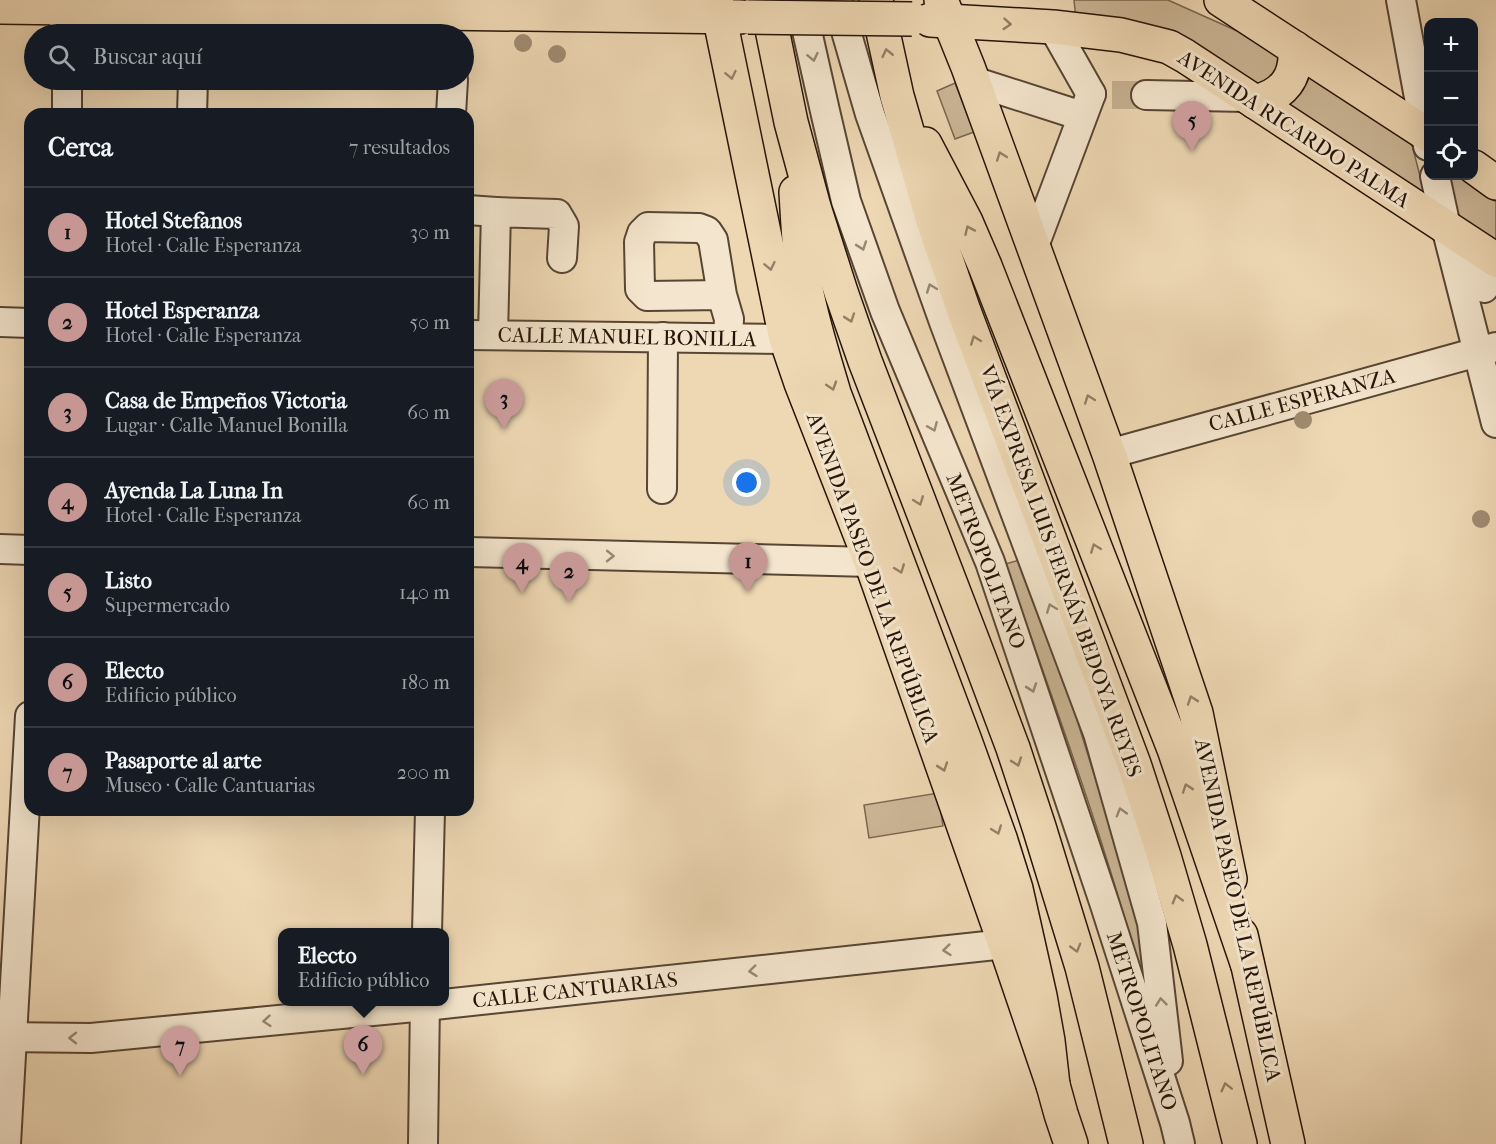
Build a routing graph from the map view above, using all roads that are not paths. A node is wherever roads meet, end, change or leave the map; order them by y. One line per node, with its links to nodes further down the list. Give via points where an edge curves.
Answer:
1 (800, 0): 63 (street, METROPOLITANO, one-way to 63, via 846,201 885,311 990,562)
2 (837, 0): 63 (street, METROPOLITANO, one-way to 2, via 1152,923 1098,733 944,322 870,114)
3 (876, 0): 20 (main road, VÍA EXPRESA LUIS FERNÁN BEDOYA REYES, one-way to 3)
4 (1221, 0): 14 (main road)
5 (1401, 0): 27 (street)
6 (134, 4): 12 (main road, AVENIDA RICARDO PALMA); 13 (main road, AVENIDA RICARDO PALMA)
7 (0, 7): 12 (main road, AVENIDA RICARDO PALMA)
8 (738, 9): 9 (main road, AVENIDA RICARDO PALMA, bridge, via 912,19); 11 (main road, AVENIDA RICARDO PALMA); 26 (main road); 44 (main road, AVENIDA PASEO DE LA REPÚBLICA, one-way to 44)
9 (945, 10): 10 (main road, AVENIDA RICARDO PALMA, one-way to 10); 15 (main road, AVENIDA PASEO DE LA REPÚBLICA)
10 (1046, 14): 21 (main road, AVENIDA RICARDO PALMA, via 1169,47); 22 (street)
11 (455, 16): 13 (main road, AVENIDA RICARDO PALMA)
12 (64, 21)
13 (194, 22)
14 (1295, 48): 21 (main road, via 1294,68 1285,87 1266,100); 28 (main road)
15 (973, 81): 22 (street); 35 (main road, AVENIDA PASEO DE LA REPÚBLICA, one-way to 15)
16 (67, 90): 23 (street)
17 (193, 90): 24 (street)
18 (453, 90): 25 (street)
19 (1146, 95): 21 (street)
20 (897, 96): 57 (main road, one-way to 20, via 1174,749 985,266 945,180); 68 (main road, VÍA EXPRESA LUIS FERNÁN BEDOYA REYES, one-way to 20, via 1161,846 1105,683 964,311)
21 (1251, 100): 34 (main road, AVENIDA RICARDO PALMA)
22 (1095, 102): 35 (street)
23 (67, 108)
24 (192, 108)
25 (452, 108)
26 (791, 122): 62 (main road, one-way to 62, via 800,250 817,338 1000,838 1040,996); 67 (main road, one-way to 67, via 861,351 1000,715 1064,903)
27 (1426, 126)
28 (1424, 135)
29 (1478, 170): 31 (main road)
30 (1436, 180): 34 (street)
31 (1496, 183)
32 (474, 210): 33 (street)
33 (496, 212): 36 (street, via 557,214 564,226); 41 (street)
34 (1446, 227): 37 (main road, AVENIDA RICARDO PALMA)
35 (1034, 246): 47 (main road, AVENIDA PASEO DE LA REPÚBLICA, one-way to 35)
36 (561, 258)
37 (1484, 265): 45 (street)
38 (722, 295): 43 (street, via 729,319)
39 (0, 322): 40 (street)
40 (24, 323)
41 (481, 335): 42 (street, CALLE MANUEL BONILLA)
42 (663, 337): 43 (street, CALLE MANUEL BONILLA); 48 (street)
43 (728, 338): 44 (street, CALLE MANUEL BONILLA)
44 (786, 339): 52 (main road, AVENIDA PASEO DE LA REPÚBLICA)
45 (1487, 344): 46 (street); 47 (street, CALLE ESPERANZA)
46 (1496, 423)
47 (1109, 453): 57 (main road, AVENIDA PASEO DE LA REPÚBLICA, one-way to 47, via 1196,712)
48 (662, 489)
49 (0, 549): 50 (street)
50 (24, 550)
51 (474, 552): 52 (street, one-way to 52)
52 (871, 562): 56 (main road, AVENIDA PASEO DE LA REPÚBLICA, one-way to 56)
53 (24, 796): 61 (street)
54 (430, 816): 55 (street)
55 (427, 928)
56 (1005, 944): 58 (street, CALLE CANTUARIAS, one-way to 58); 62 (main road, AVENIDA PASEO DE LA REPÚBLICA)
57 (1247, 963): 69 (main road, AVENIDA PASEO DE LA REPÚBLICA)
58 (449, 1002)
59 (405, 1006): 61 (street, CALLE CANTUARIAS, one-way to 61, via 91,1038)
60 (425, 1006): 65 (street)
61 (6, 1038): 64 (street)
62 (1053, 1085): 66 (main road, AVENIDA PASEO DE LA REPÚBLICA)
63 (1177, 1134)
64 (6, 1144)
65 (423, 1144)
66 (1071, 1144)
67 (1126, 1144)
68 (1240, 1144)
69 (1288, 1144)

